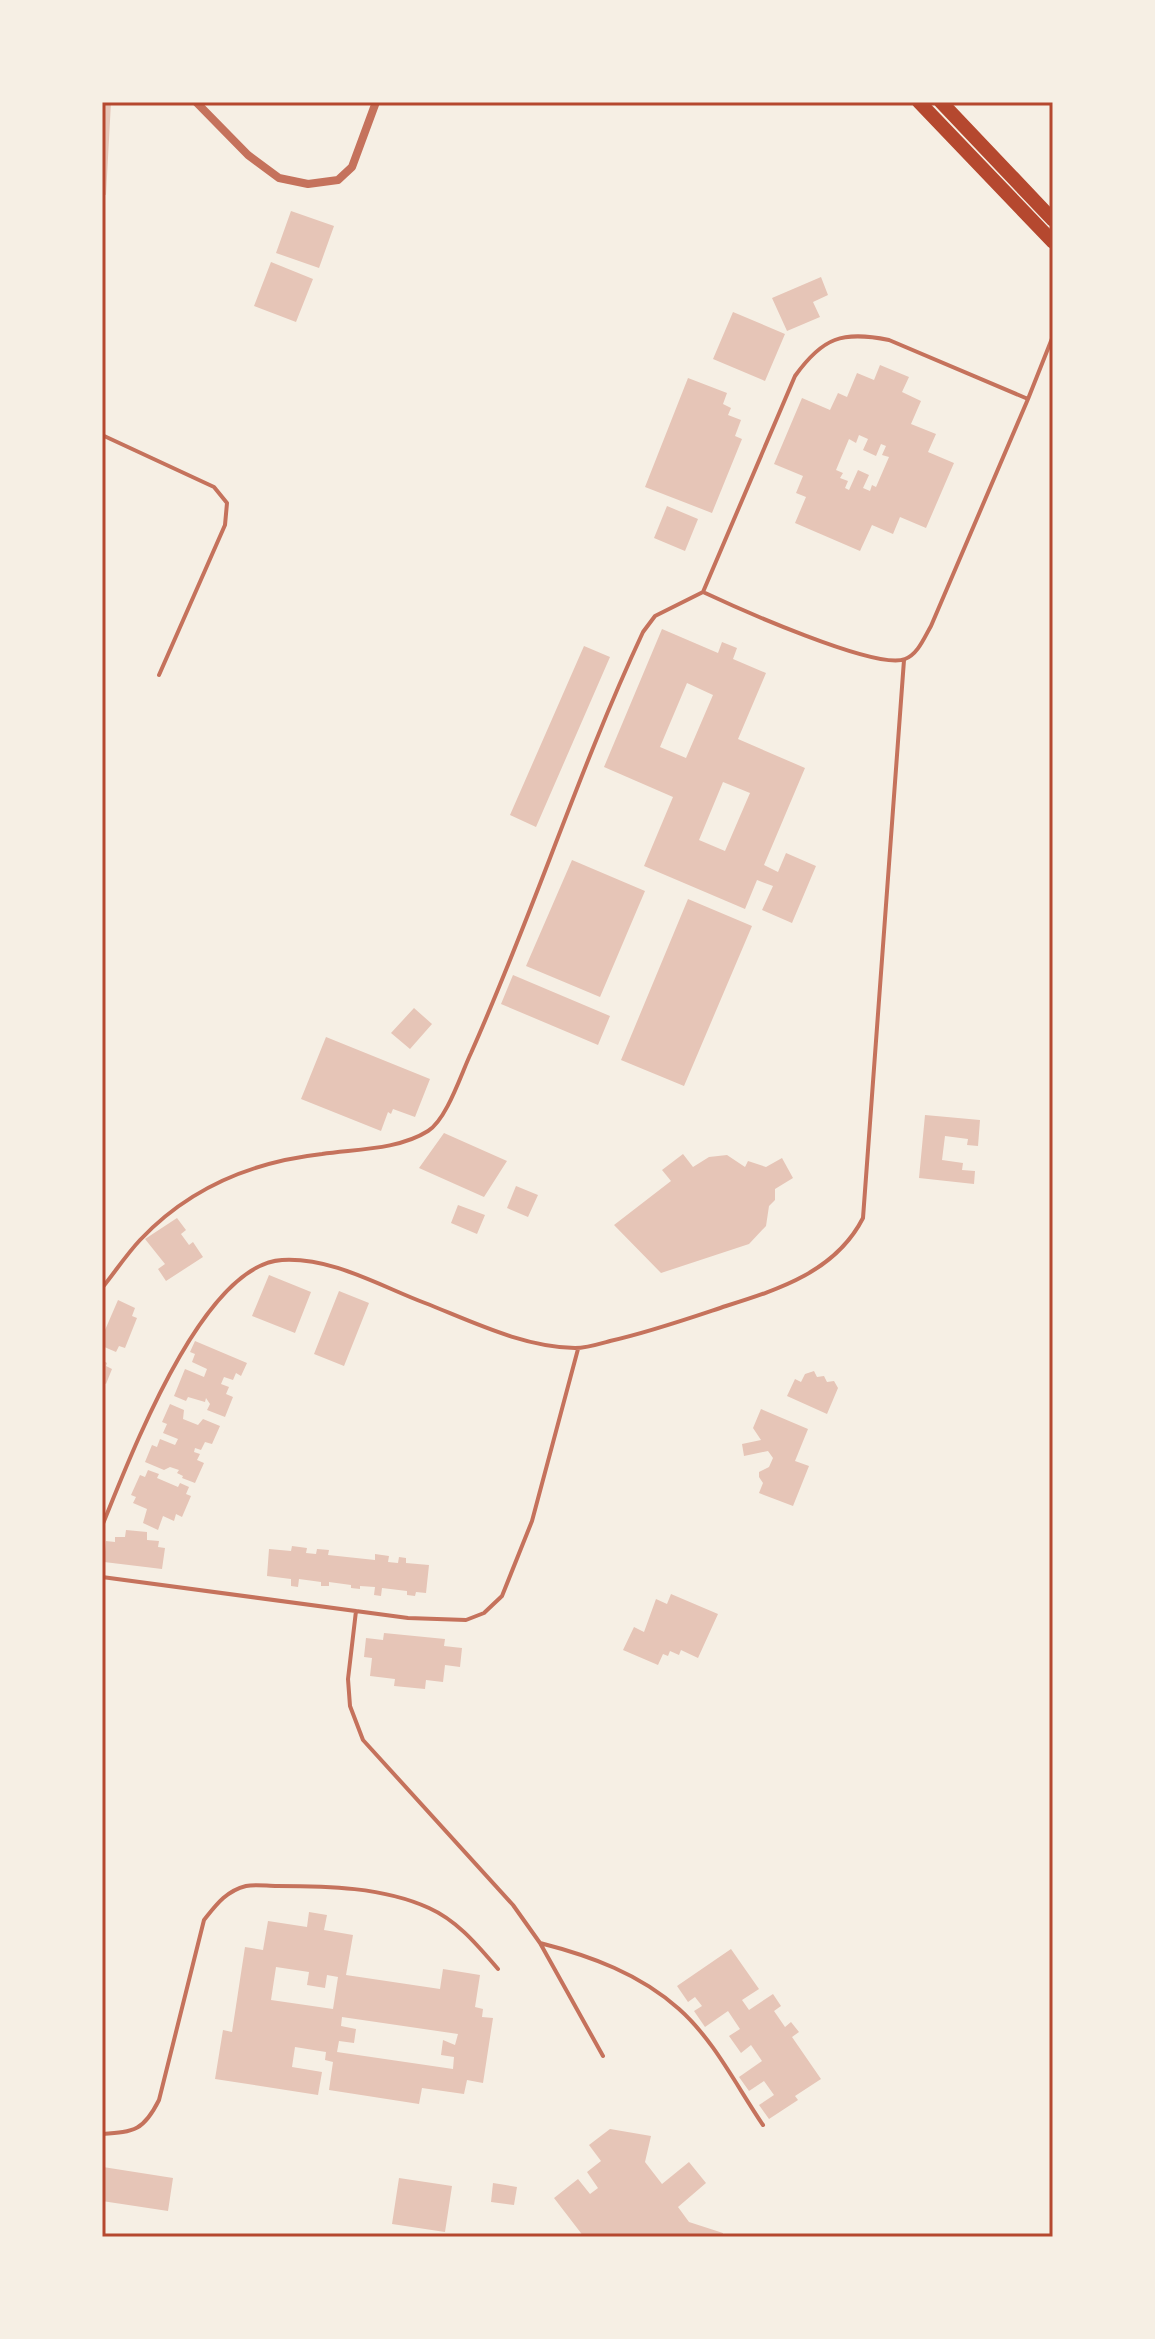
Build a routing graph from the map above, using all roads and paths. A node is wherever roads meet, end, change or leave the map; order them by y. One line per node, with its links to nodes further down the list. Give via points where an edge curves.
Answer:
1 (196, 102): 2 (street, via 279,178 308,184 338,180 352,167)
2 (376, 102)
3 (919, 102): 6 (main road)
4 (941, 102): 5 (main road)
5 (1053, 220)
6 (1053, 242)
7 (1053, 336): 8 (lane)
8 (1028, 399): 10 (lane, via 889,340 841,336 811,355 795,376); 11 (lane, via 931,626)
9 (102, 435): 12 (lane, via 214,487 227,503 225,525)
10 (703, 592): 11 (lane, via 841,648 887,661); 13 (lane, via 655,616 643,632 485,1022 431,1130 411,1140 291,1157 234,1174 184,1201 140,1240)
11 (904, 660): 14 (lane, via 863,1218 834,1258 804,1275 662,1327)
12 (159, 675)
13 (102, 1288)
14 (579, 1348): 15 (lane, via 537,1345 319,1262 279,1260 245,1274 220,1298 176,1363 150,1409); 17 (lane, via 532,1521 502,1596 484,1613 466,1620)
15 (102, 1526)
16 (102, 1577): 17 (lane)
17 (356, 1611): 18 (lane, via 348,1679 350,1706 363,1740 513,1905)
18 (540, 1943): 20 (lane); 21 (lane, via 613,1966 681,2011)
19 (498, 1969): 22 (lane, via 463,1930 430,1908 386,1894 310,1886 247,1886 227,1894 204,1920 150,2118 138,2130)
20 (603, 2056)
21 (763, 2125)
22 (102, 2134)

